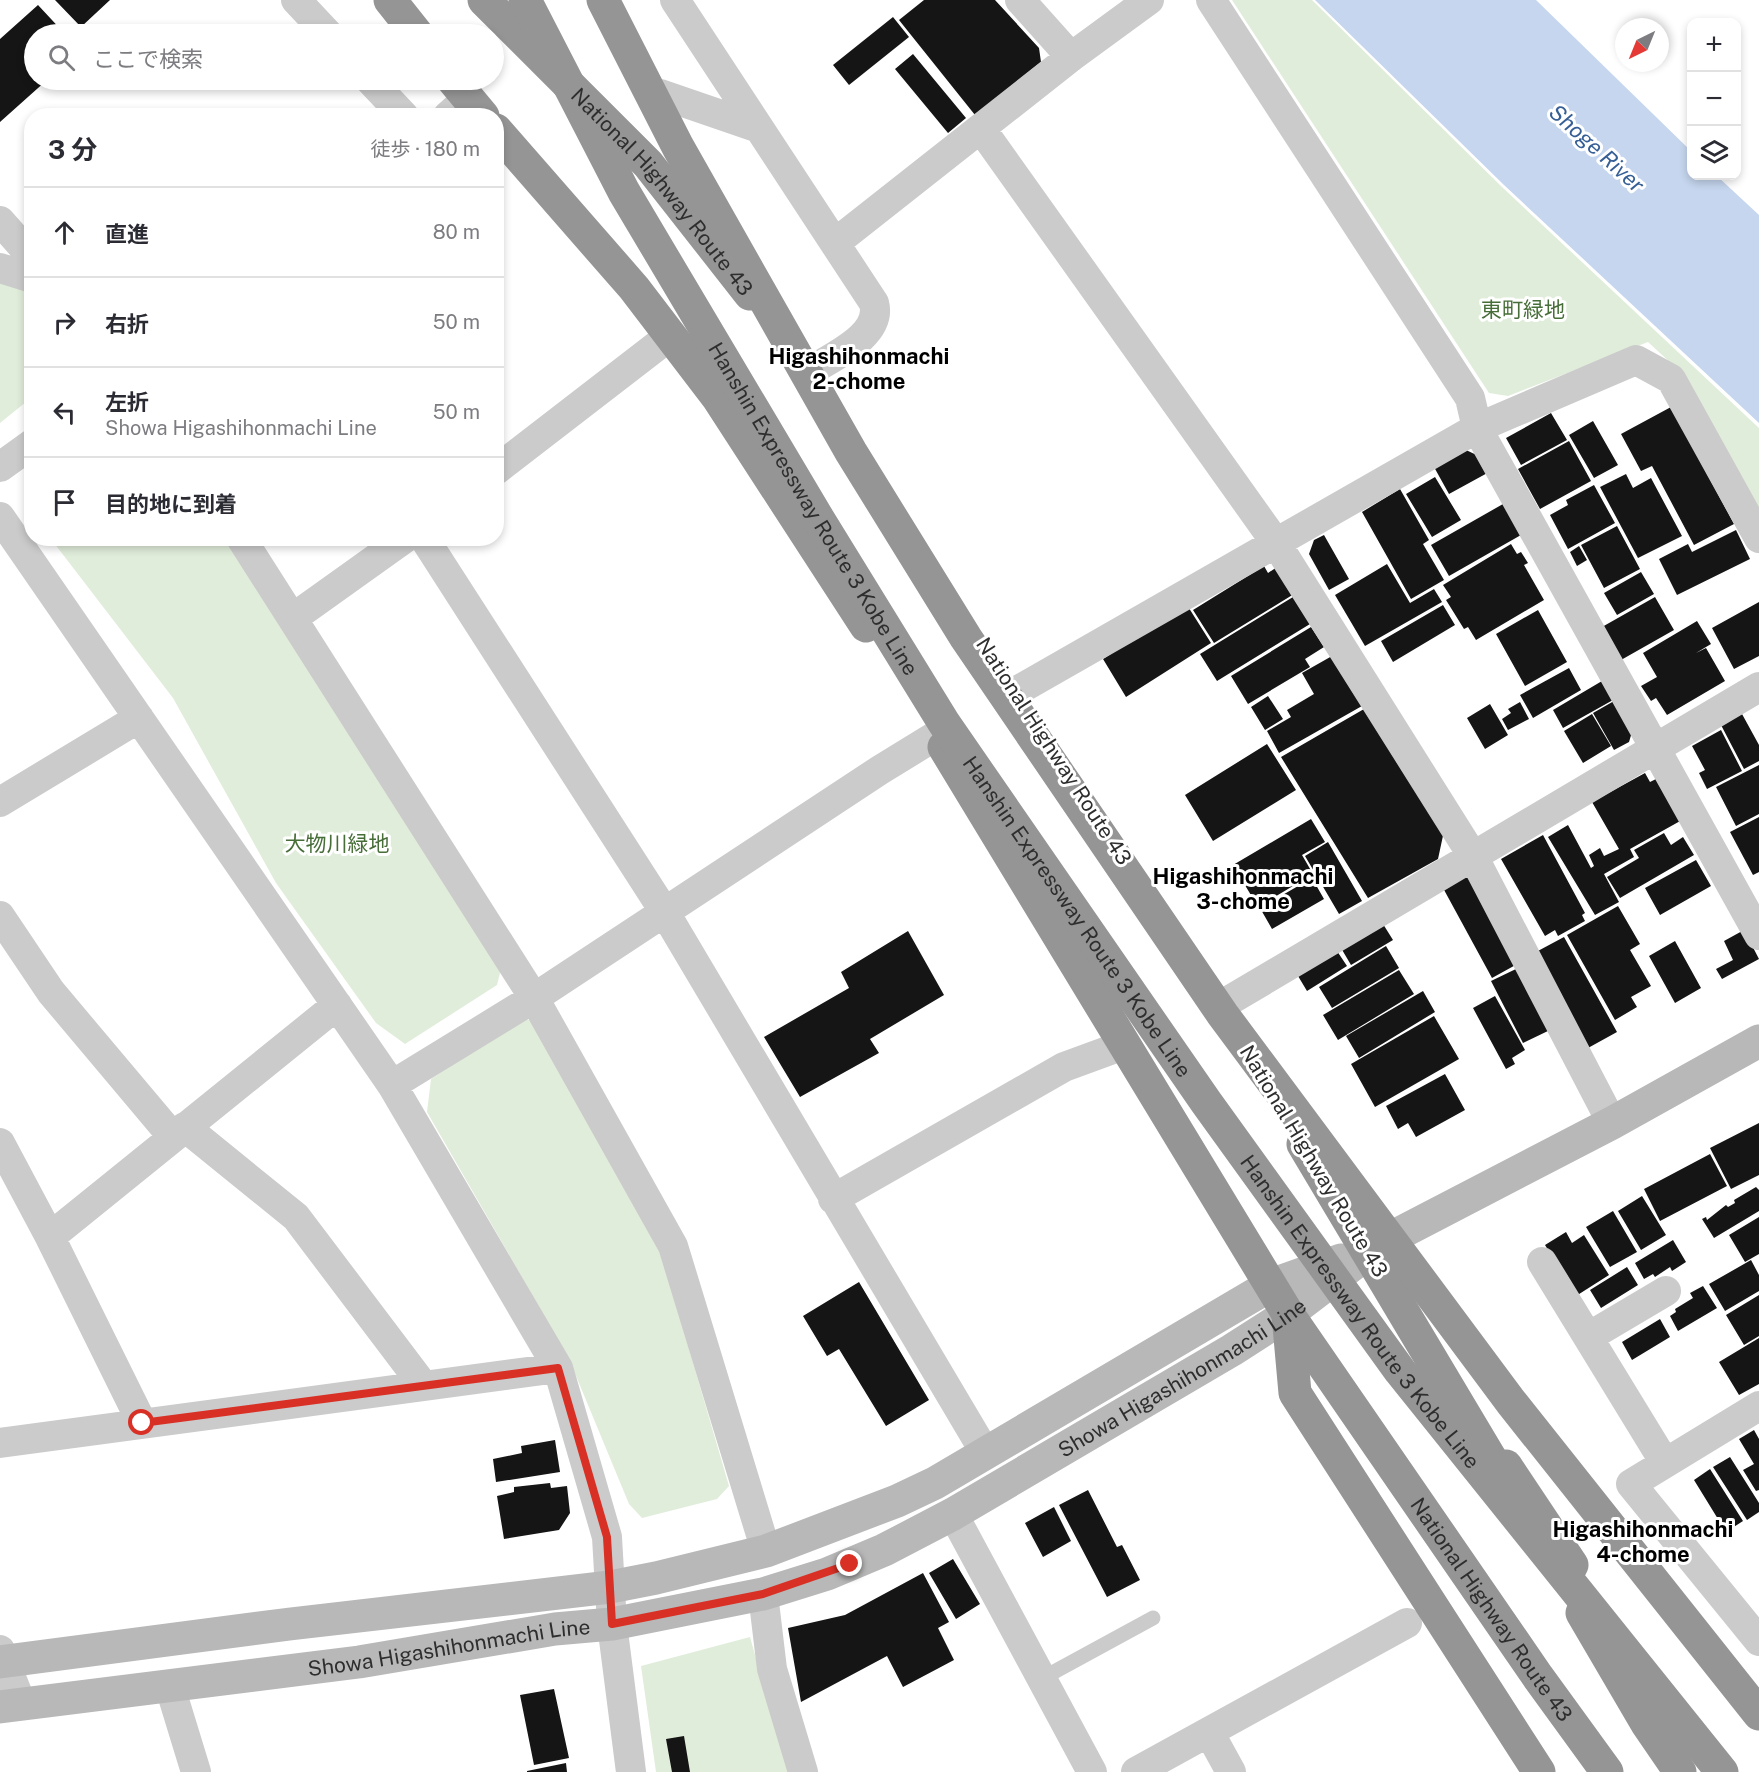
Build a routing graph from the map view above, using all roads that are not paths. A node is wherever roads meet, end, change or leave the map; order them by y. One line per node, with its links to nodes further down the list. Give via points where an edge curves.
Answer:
1 (296, 0): 11 (street)
2 (390, 0): 12 (highway)
3 (484, 0): 25 (highway, National Highway Route 43, via 648,164)
4 (525, 0): 98 (highway, Hanshin Expressway Route 3 Kobe Line, bridge, via 624,192 944,723 1206,1102 1400,1371)
5 (603, 0): 86 (highway, bridge, via 678,147 839,432 966,638 1223,1015 1511,1402)
6 (620, 0): 15 (highway)
7 (675, 0): 17 (street)
8 (1020, 0): 13 (street)
9 (1149, 0): 13 (street)
10 (1211, 0): 28 (street, via 1470,398)
11 (319, 24)
12 (409, 24)
13 (1071, 57): 18 (street)
14 (379, 90): 16 (street)
15 (660, 94): 17 (street); 25 (highway)
16 (396, 108)
17 (759, 128): 21 (street)
18 (982, 130): 21 (street); 34 (street)
19 (504, 139): 26 (highway, National Highway Route 43)
20 (0, 221): 22 (street)
21 (835, 243): 27 (street, via 874,303 877,314 864,335)
22 (24, 248)
23 (0, 268): 24 (street)
24 (24, 276)
25 (740, 281): 27 (highway, National Highway Route 43)
26 (671, 335): 30 (street); 42 (highway, National Highway Route 43, via 718,398)
27 (809, 372): 40 (highway, National Highway Route 43)
28 (1477, 428): 33 (street, via 1636,360 1671,379); 34 (street); 43 (street)
29 (24, 450): 31 (street)
30 (504, 464)
31 (0, 467)
32 (0, 518): 41 (street)
33 (1759, 538)
34 (1276, 543): 40 (street); 45 (street)
35 (246, 546): 38 (street)
36 (394, 546): 38 (street)
37 (429, 546): 46 (street)
38 (293, 618): 49 (street)
39 (1759, 687): 43 (street)
40 (1015, 692): 51 (highway, National Highway Route 43)
41 (139, 718): 44 (street); 50 (street)
42 (937, 735): 46 (street); 53 (highway, National Highway Route 43)
43 (1657, 748): 45 (street); 48 (street)
44 (0, 802)
45 (1474, 858): 51 (street); 55 (street)
46 (664, 911): 49 (street); 58 (street)
47 (0, 916): 56 (street, via 51,992)
48 (1759, 935)
49 (534, 998): 54 (street); 75 (street, via 674,1246)
50 (337, 1005): 54 (street); 56 (street)
51 (1220, 1006): 60 (highway, National Highway Route 43)
52 (1759, 1041): 55 (main road)
53 (1124, 1045): 58 (street, via 1064,1067); 62 (highway, National Highway Route 43)
54 (392, 1085): 67 (street)
55 (1612, 1123): 60 (main road)
56 (179, 1132): 59 (street); 68 (street, via 296,1217)
57 (0, 1143): 59 (street)
58 (834, 1199): 72 (street)
59 (50, 1237): 70 (street)
60 (1368, 1251): 62 (main road, Showa Higashihonmachi Line); 64 (main road, Showa Higashihonmachi Line); 65 (highway, National Highway Route 43)
61 (1542, 1262): 66 (street)
62 (1271, 1286): 64 (highway, National Highway Route 43); 72 (main road, Showa Higashihonmachi Line)
63 (1666, 1291): 66 (street)
64 (1288, 1314): 74 (main road, Showa Higashihonmachi Line); 94 (highway, via 1295,1393); 95 (highway, National Highway Route 43)
65 (1412, 1325): 96 (highway, National Highway Route 43, via 1641,1714); 97 (highway)
66 (1590, 1336): 73 (street)
67 (558, 1368): 68 (street); 76 (street, via 607,1537)
68 (423, 1385): 70 (street)
69 (1759, 1406): 73 (street)
70 (142, 1423): 71 (street)
71 (0, 1443)
72 (986, 1454): 75 (main road, Showa Higashihonmachi Line, via 897,1501)
73 (1665, 1462): 81 (street, via 1631,1484)
74 (953, 1514): 77 (main road, Showa Higashihonmachi Line, via 884,1550 827,1574); 83 (street)
75 (766, 1551): 76 (main road, Showa Higashihonmachi Line)
76 (610, 1587): 80 (street); 82 (main road, Showa Higashihonmachi Line)
77 (763, 1594): 80 (main road, Showa Higashihonmachi Line); 90 (street, via 772,1668)
78 (1153, 1618): 83 (lane)
79 (1407, 1623): 87 (street)
80 (612, 1624): 84 (main road, Showa Higashihonmachi Line, via 555,1629 370,1661); 89 (street)
81 (1759, 1641)
82 (2, 1658): 85 (street)
83 (1041, 1679): 91 (street)
84 (170, 1687): 85 (main road, Showa Higashihonmachi Line); 88 (street)
85 (11, 1706)
86 (1759, 1714)
87 (1209, 1732): 92 (street); 93 (street)
88 (196, 1772)
89 (631, 1772)
90 (802, 1772)
91 (1092, 1772)
92 (1136, 1772)
93 (1231, 1772)
94 (1539, 1772)
95 (1607, 1772)
96 (1680, 1772)
97 (1710, 1772)
98 (1722, 1772)

